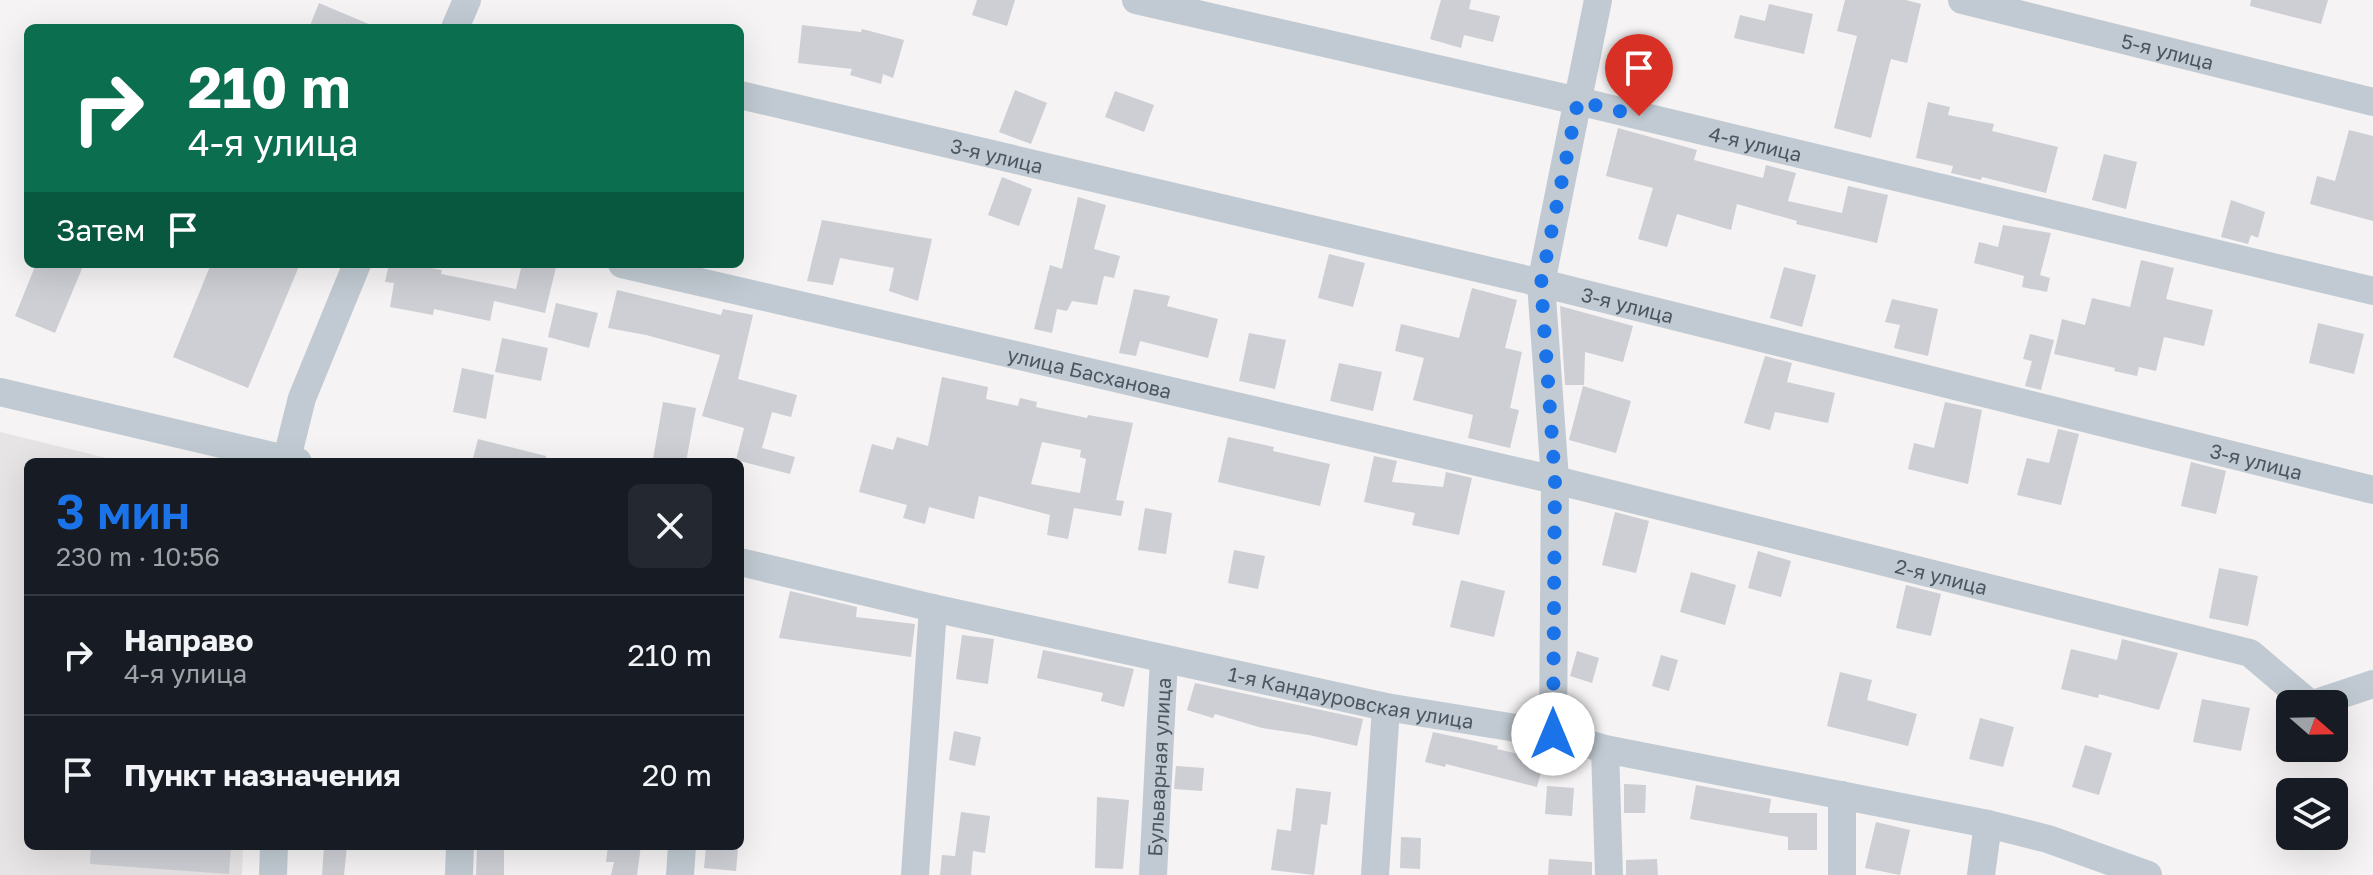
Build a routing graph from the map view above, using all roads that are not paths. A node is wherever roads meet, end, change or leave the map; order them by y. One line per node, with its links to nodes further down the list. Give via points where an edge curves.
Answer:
1 (467, 0): 5 (street)
2 (1136, 0): 7 (street, 4-я улица)
3 (1598, 0): 7 (street)
4 (1962, 0): 8 (street, 5-я улица)
5 (457, 24)
6 (744, 96): 11 (street, 3-я улица)
7 (1578, 101): 11 (street); 12 (street, 4-я улица)
8 (2373, 102)
9 (355, 268): 15 (street, via 302,398)
10 (639, 268): 16 (street, улица Басханова)
11 (1541, 283): 16 (street); 17 (street, 3-я улица)
12 (2373, 291)
13 (0, 392): 14 (street)
14 (277, 458)
15 (291, 458)
16 (1555, 480): 22 (street, 2-я улица, via 2250,653); 25 (street)
17 (2373, 490)
18 (744, 563): 19 (street, 1-я Кандауровская улица)
19 (933, 608): 20 (street, 1-я Кандауровская улица); 35 (street)
20 (1164, 659): 24 (street, 1-я Кандауровская улица); 36 (street, Бульварная улица)
21 (2373, 684): 23 (street, 2-я улица)
22 (2295, 690)
23 (2348, 692)
24 (1386, 707): 25 (street, 1-я Кандауровская улица); 37 (street)
25 (1553, 734): 26 (street, 1-я Кандауровская улица)
26 (1605, 749): 27 (street, 1-я Кандауровская улица); 38 (street)
27 (1842, 795): 28 (street, 1-я Кандауровская улица); 39 (street)
28 (1988, 824): 40 (street); 41 (street, 1-я Кандауровская улица)
29 (274, 850): 32 (street)
30 (460, 850): 33 (street)
31 (682, 850): 34 (street)
32 (273, 875)
33 (459, 875)
34 (680, 875)
35 (915, 875)
36 (1153, 875)
37 (1375, 875)
38 (1609, 875)
39 (1842, 875)
40 (1981, 875)
41 (2148, 875)

